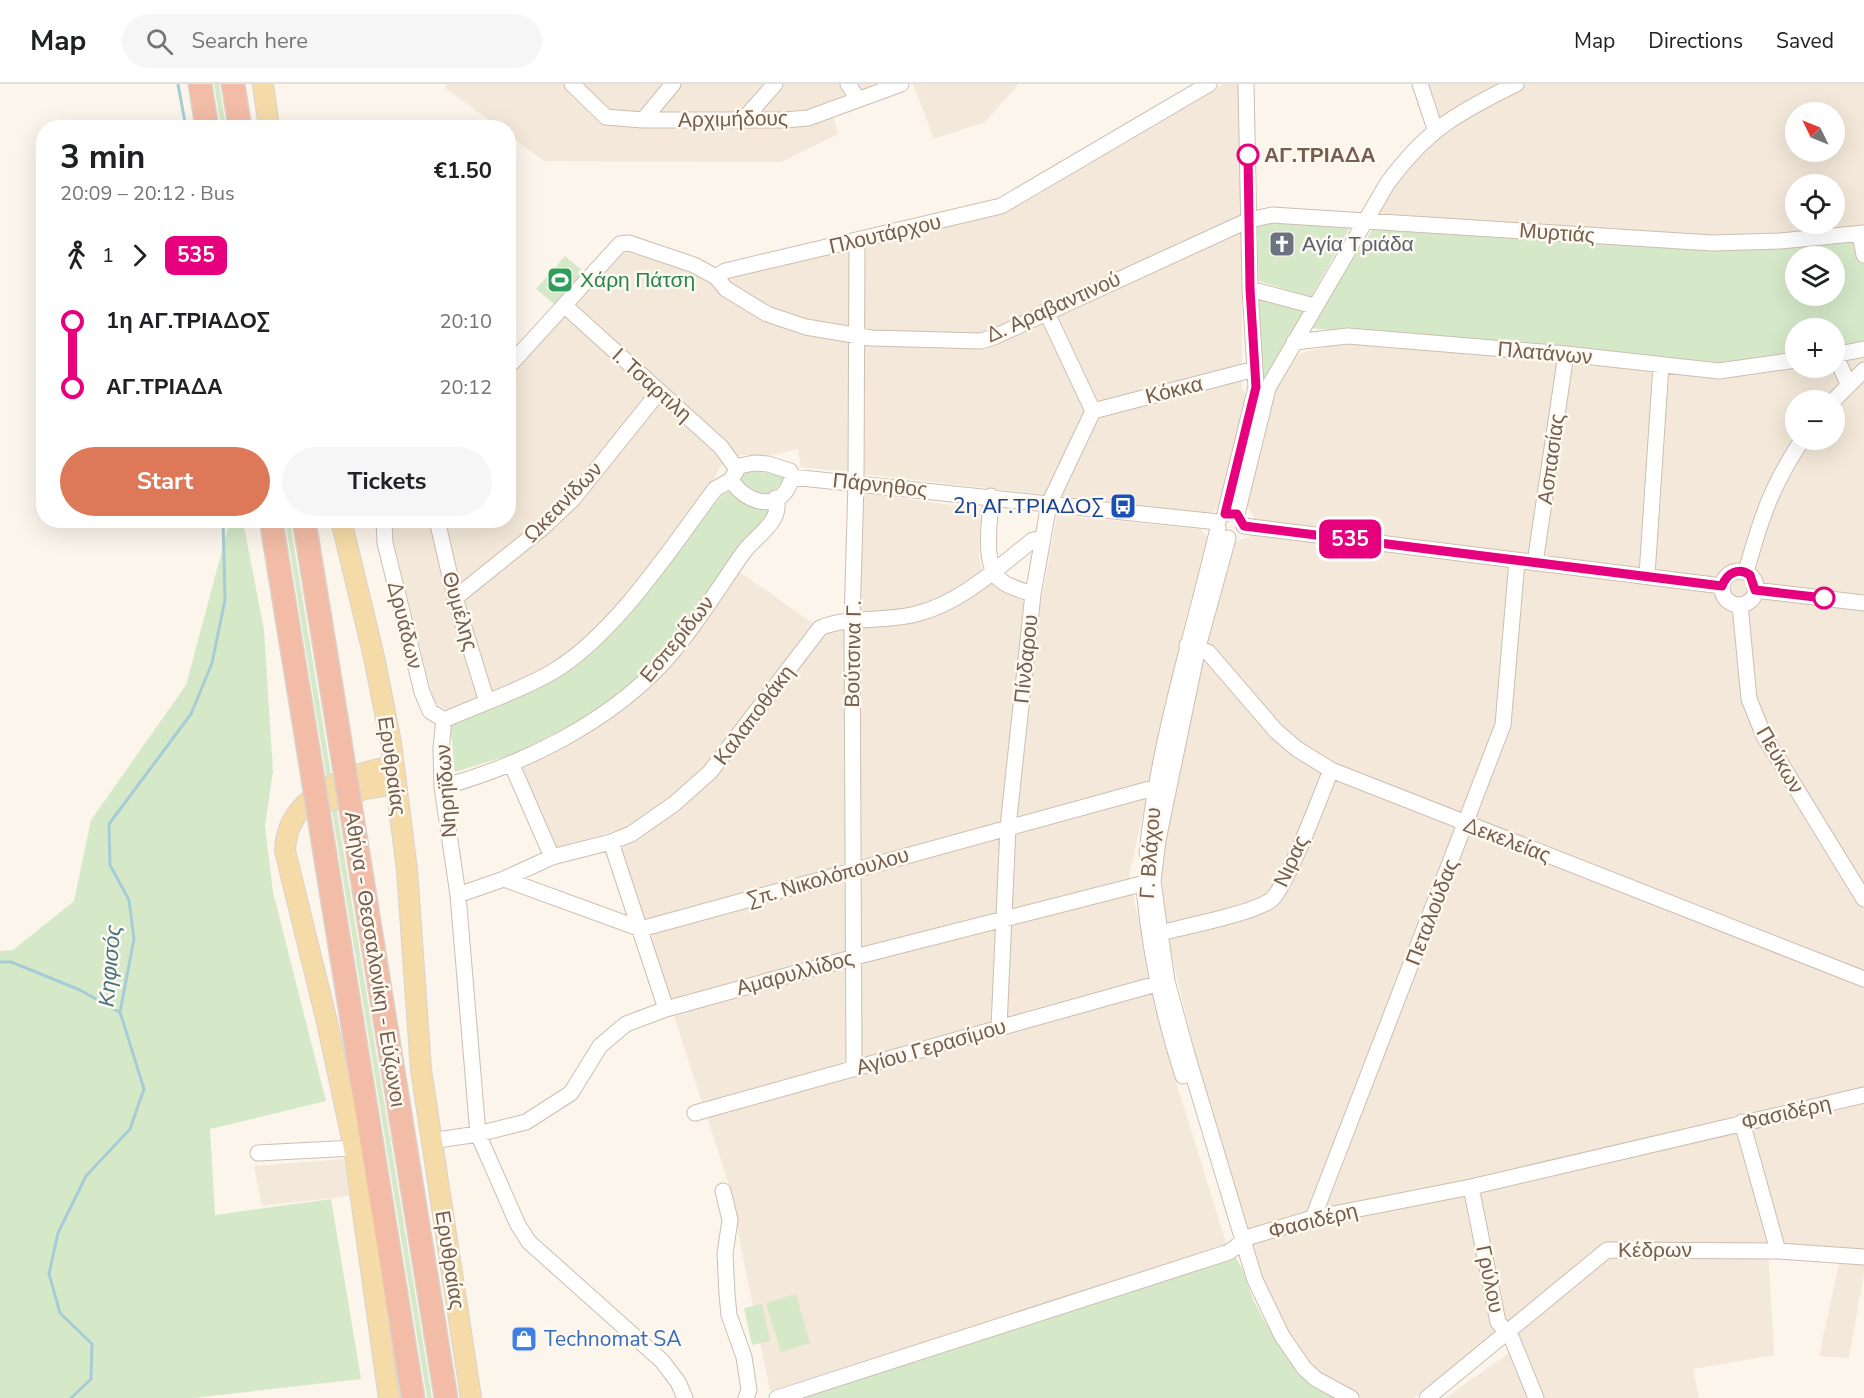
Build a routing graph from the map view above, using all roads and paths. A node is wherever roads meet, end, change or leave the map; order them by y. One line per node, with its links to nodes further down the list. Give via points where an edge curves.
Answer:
1 (200, 84): 15 (highway)
2 (233, 84): 16 (highway)
3 (263, 84): 17 (main road)
4 (572, 84): 18 (street, Αρχιμήδους, via 606,117)
5 (673, 84): 18 (street)
6 (775, 84): 14 (street)
7 (848, 84): 13 (street)
8 (901, 84): 13 (street, Αρχιμήδους)
9 (1209, 84): 23 (street, Πλουτάρχου, via 1001,206)
10 (1246, 84): 20 (street)
11 (1420, 84): 19 (street)
12 (1516, 84): 19 (street)
13 (857, 98): 14 (street, Αρχιμήδους, via 808,117)
14 (744, 119): 18 (street, Αρχιμήδους)
15 (206, 120)
16 (239, 120)
17 (268, 120)
18 (643, 120)
19 (1436, 129): 21 (street, via 1409,153)
20 (1250, 220): 21 (street, Μυρτιάς, via 1272,215); 26 (street); 29 (street, Δ. Αραβαντινού)
21 (1365, 220): 22 (street, Μυρτιάς, via 1712,243); 28 (street)
22 (1862, 234): 24 (street)
23 (857, 240): 25 (street, Πλουτάρχου, via 725,271); 30 (street, Βούτσινα Γ.)
24 (1864, 255)
25 (716, 277): 27 (street, via 694,265 629,243 620,244); 30 (street, Δ. Αραβαντινού, via 726,289 767,314 806,327)
26 (1250, 289): 28 (street); 38 (street)
27 (564, 305): 35 (street); 43 (street, Ι. Τσαρτιλη)
28 (1314, 306): 31 (street)
29 (1047, 311): 30 (street, Δ. Αραβαντινού, via 986,340); 44 (street)
30 (856, 336): 48 (street, Βούτσινα Γ.)
31 (1294, 342): 34 (street, Πλατάνων, via 1348,336); 52 (street, via 1268,388)
32 (1864, 349): 33 (street)
33 (1845, 352)
34 (1566, 354): 37 (street, Πλατάνων); 61 (street, Ασπασίας)
35 (516, 358)
36 (1785, 362): 37 (street, Πλατάνων, via 1719,371)
37 (1661, 365): 64 (street)
38 (1256, 369): 44 (street, Κόκκα); 52 (street)
39 (1864, 370): 41 (street)
40 (1845, 377): 41 (street)
41 (1848, 384): 42 (street)
42 (1843, 390)
43 (658, 393): 46 (street, Ι. Τσαρτιλη, via 721,447); 68 (street, Ωκεανίδων, via 573,499)
44 (1093, 411): 51 (street, Πίνδαρου)
45 (1795, 450): 63 (street, via 1778,475 1763,510)
46 (733, 474): 47 (street, via 744,464 768,464 785,468); 50 (street, via 742,495 754,501); 73 (street, Νηρηϊδων, via 715,489 622,610 599,633 553,671)
47 (792, 477): 48 (street, Πάρνηθος); 50 (street, via 787,489)
48 (856, 483): 49 (street, Πάρνηθος); 71 (street, Βούτσινα Γ.)
49 (992, 496): 51 (street, Πάρνηθος); 62 (street, via 990,553)
50 (776, 498): 75 (street, Εσπερίδων, via 776,518 747,547 661,665 624,700 589,725)
51 (1049, 504): 52 (street, Πάρνηθος); 59 (street, Πίνδαρου)
52 (1229, 524): 60 (street, Πάρνηθος); 72 (street, Γ. Βλάχου)
53 (272, 528): 113 (highway, Αθήνα - Θεσσαλονίκη - Εύζωνοι, bridge)
54 (305, 528): 114 (highway, Αθήνα - Θεσσαλονίκη - Εύζωνοι, bridge)
55 (342, 528): 77 (main road, Ερυθραίας, via 361,659)
56 (343, 528): 77 (main road, Ερυθραίας, via 374,657)
57 (384, 528): 74 (street, Δρυάδων, via 422,692 430,711)
58 (438, 528): 68 (street, Θυμέλης)
59 (1043, 538): 62 (street, Καλαποθάκη, via 1033,540); 67 (street, Πίνδαρου)
60 (1517, 561): 61 (street, Πάρνηθος); 80 (street, Πεταλούδας, via 1503,725)
61 (1535, 563): 64 (street, Πάρνηθος)
62 (994, 571): 67 (street, via 1005,583); 71 (street, Καλαποθάκη, via 927,611)
63 (1746, 572): 65 (street, via 1731,573); 66 (street, via 1754,579)
64 (1647, 575): 65 (street, Πάρνηθος)
65 (1722, 586): 70 (street, via 1726,598)
66 (1755, 590): 69 (street); 70 (street, via 1750,601)
67 (1033, 594): 81 (street, Πίνδαρου)
68 (455, 598): 73 (street, Θυμέλης)
69 (1864, 603)
70 (1740, 605): 88 (street, Πεύκων, via 1749,699 1764,736)
71 (852, 622): 82 (street, Καλαποθάκη, via 820,628 710,772 632,834); 84 (street, Βούτσινα Γ.)
72 (1193, 646): 76 (street, Δεκελείας, via 1211,655 1276,731); 78 (street, Γ. Βλάχου); 86 (street, Γ. Βλάχου)
73 (487, 702): 74 (street, Νηρηϊδων)
74 (444, 720): 79 (street, Νηρηϊδων)
75 (511, 763): 79 (street, Εσπερίδων); 83 (street)
76 (1331, 770): 80 (street, Δεκελείας); 91 (street, Νιρας, via 1273,899 1255,908)
77 (389, 776): 102 (main road, Ερυθραίας, via 398,920); 103 (main road, via 312,814 300,828 295,851 301,911)
78 (1157, 787): 81 (street, Σπ. Νικολόπουλου); 86 (street, Γ. Βλάχου, via 1151,815)
79 (442, 788): 87 (street, Νηρηϊδων)
80 (1466, 824): 93 (street, Δεκελείας); 107 (street, Πεταλούδας)
81 (1008, 827): 84 (street, Σπ. Νικολόπουλου); 89 (street, Πίνδαρου)
82 (611, 842): 83 (street, Καλαποθάκη); 90 (street)
83 (552, 857): 85 (street, Καλαποθάκη)
84 (852, 870): 90 (street, Σπ. Νικολόπουλου); 92 (street, Βούτσινα Γ.)
85 (504, 879): 87 (street, Καλαποθάκη); 90 (street)
86 (1149, 882): 89 (street, Αμαρυλλίδος); 91 (street, Γ. Βλάχου)
87 (458, 895): 101 (street, Νηρηϊδων)
88 (1864, 899)
89 (1004, 918): 92 (street, Αμαρυλλίδος); 96 (street, Πίνδαρου)
90 (641, 929): 95 (street)
91 (1154, 934): 94 (street, Γ. Βλάχου)
92 (855, 957): 95 (street, Αμαρυλλίδος); 97 (street, Βούτσινα Γ.)
93 (1864, 979)
94 (1163, 981): 96 (street, Αγίου Γερασίμου); 108 (street, Γ. Βλάχου, via 1174,1047 1229,1215)
95 (666, 1009): 101 (street, Αμαρυλλίδος, via 626,1024 600,1046 571,1093 562,1099 526,1122)
96 (999, 1027): 97 (street, Αγίου Γερασίμου)
97 (854, 1069): 99 (street, Αγίου Γερασίμου)
98 (1864, 1095): 100 (street, Φασιδέρη)
99 (694, 1113)
100 (1742, 1122): 105 (street, Φασιδέρη); 109 (street)
101 (478, 1134): 102 (street, Αμαρυλλίδος); 116 (street, Νηρηϊδων, via 529,1242 662,1361)
102 (431, 1141): 115 (main road, Ερυθραίας)
103 (354, 1148): 104 (street); 112 (main road)
104 (258, 1153)
105 (1471, 1187): 107 (street, Φασιδέρη); 111 (street, Γρύλου, via 1496,1313)
106 (723, 1191): 117 (street, via 730,1220 725,1254 729,1315 744,1357 749,1390)
107 (1313, 1218): 108 (street, Φασιδέρη, via 1249,1237)
108 (1242, 1243): 118 (street, Φασιδέρη, via 1229,1252 1164,1274); 119 (street, Γ. Βλάχου, via 1268,1309 1293,1353 1316,1379)
109 (1778, 1251): 110 (street, Κέδρων); 111 (street, Κέδρων, via 1607,1250)
110 (1864, 1257)
111 (1507, 1333): 120 (street, Κέδρων); 121 (street, Γρύλου)
112 (390, 1398)
113 (413, 1398)
114 (446, 1398)
115 (471, 1398)
116 (685, 1398)
117 (746, 1398)
118 (777, 1398)
119 (1351, 1398)
120 (1427, 1398)
121 (1536, 1398)

